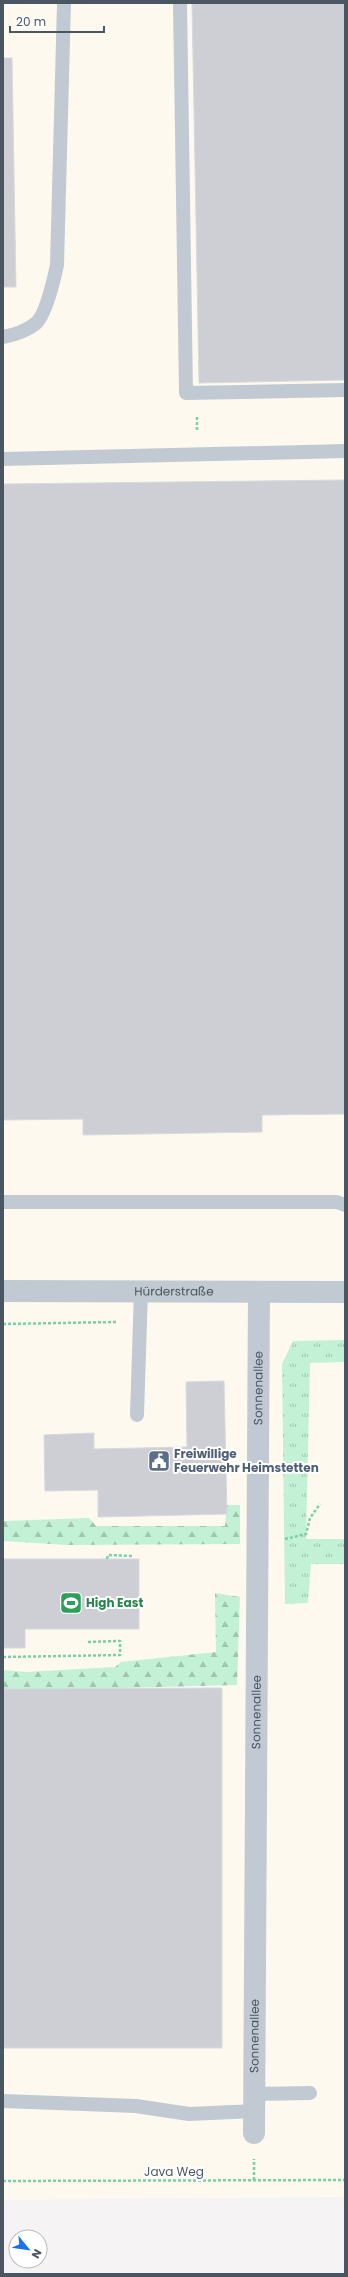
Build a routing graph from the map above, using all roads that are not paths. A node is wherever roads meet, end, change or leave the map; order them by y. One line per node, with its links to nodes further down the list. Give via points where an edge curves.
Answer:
1 (64, 3): 3 (lane, via 57,265 51,293 36,324)
2 (180, 3): 4 (lane, via 186,392)
3 (3, 337)
4 (345, 390)
5 (345, 451): 6 (lane)
6 (3, 459)
7 (3, 1202): 8 (lane, via 337,1202)
8 (345, 1205)
9 (141, 1290): 10 (street, Hürderstraße); 11 (street, Hürderstraße); 13 (lane)
10 (3, 1291)
11 (258, 1292): 12 (street, Hürderstraße); 16 (street, Sonnenallee)
12 (345, 1292)
13 (137, 1415)
14 (310, 2093): 16 (lane)
15 (3, 2101): 16 (lane, via 136,2106 189,2114)
16 (255, 2102): 17 (street, Sonnenallee)
17 (254, 2133)

